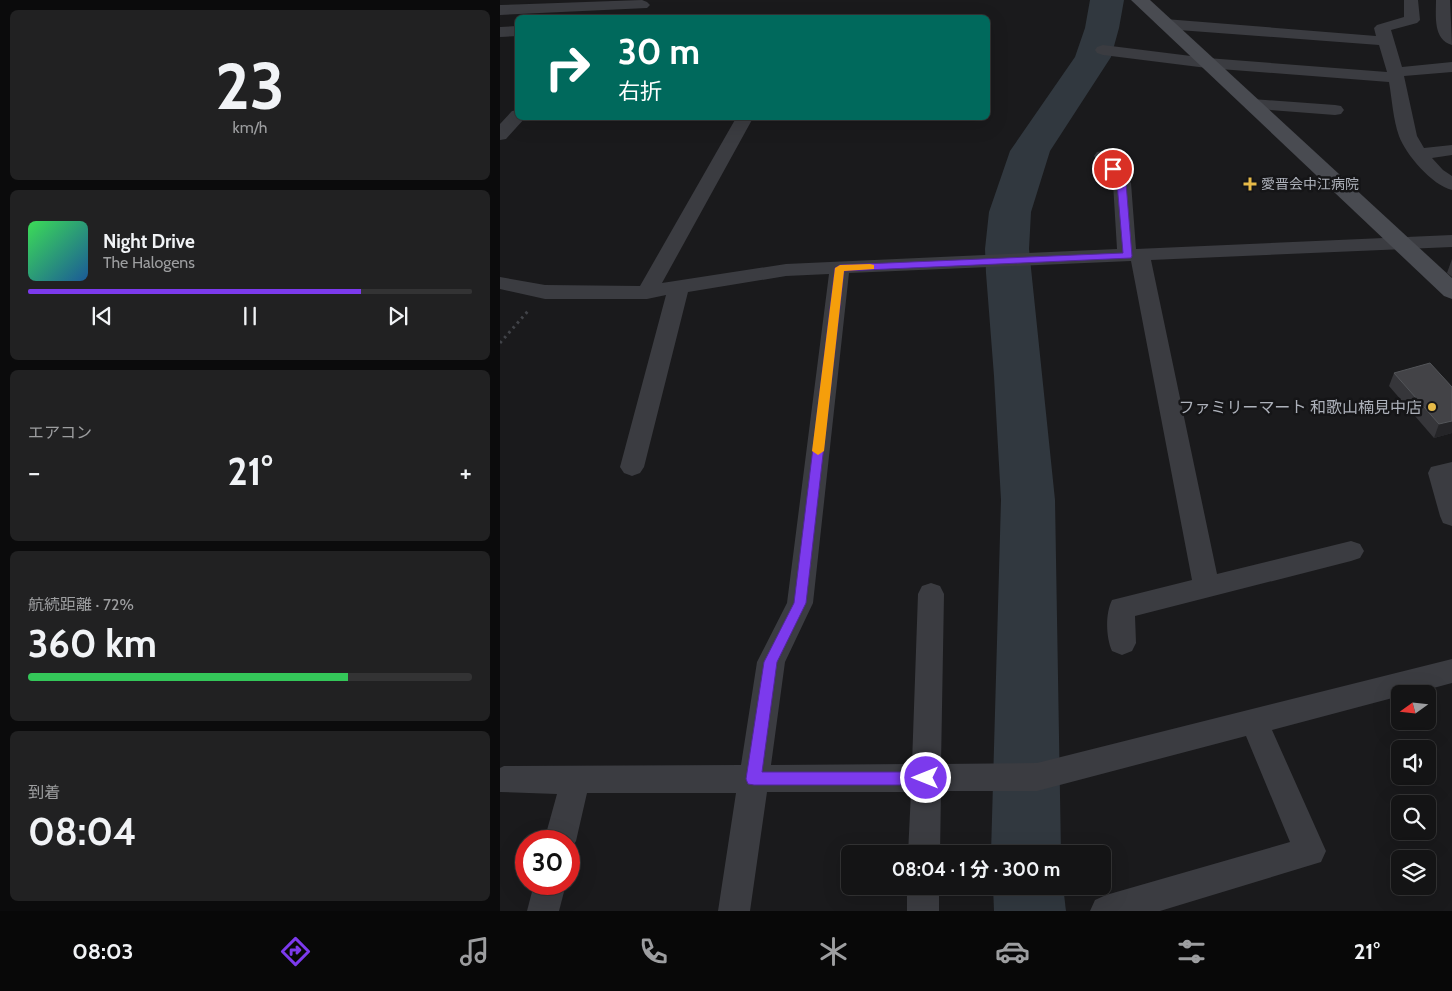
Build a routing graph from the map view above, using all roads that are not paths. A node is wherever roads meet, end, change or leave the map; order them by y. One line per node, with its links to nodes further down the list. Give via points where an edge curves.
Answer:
1 (1140, 0): 7 (street)
2 (1411, 0): 11 (street, via 1412,20 1382,28)
3 (1443, 0): 10 (street, via 1445,32)
4 (644, 2): 5 (street); 6 (street)
5 (500, 10)
6 (633, 15)
7 (1165, 24): 11 (street); 13 (street)
8 (515, 31): 9 (street)
9 (500, 32)
10 (1452, 40)
11 (1385, 41): 15 (street)
12 (1103, 50): 13 (street)
13 (1207, 63): 15 (street); 16 (street)
14 (1452, 67): 15 (street)
15 (1395, 75): 22 (street, via 1408,136)
16 (1252, 104): 17 (street); 26 (street)
17 (1335, 110)
18 (515, 118): 20 (street)
19 (743, 120): 32 (street)
20 (500, 135)
21 (1452, 150): 22 (street)
22 (1419, 154): 24 (street, via 1437,174)
23 (1104, 156): 27 (street, via 1122,183)
24 (1452, 184)
25 (1452, 241): 26 (street)
26 (1401, 243): 27 (street); 31 (street)
27 (1134, 256): 28 (street); 37 (street)
28 (840, 268): 30 (street, via 786,270); 44 (street, via 800,603 771,662)
29 (500, 283): 32 (street, via 545,292)
30 (679, 286): 32 (street); 33 (street)
31 (1452, 291)
32 (647, 292)
33 (632, 466)
34 (1452, 471): 35 (street, via 1440,473)
35 (1452, 516)
36 (1351, 551): 37 (street)
37 (1207, 587): 39 (street, via 1122,608)
38 (931, 594): 42 (street)
39 (1122, 643)
40 (1452, 670): 41 (street)
41 (1254, 721): 42 (street, via 1038,777); 53 (street, via 1310,851)
42 (926, 778): 44 (street); 47 (street)
43 (576, 779): 44 (street); 45 (street); 46 (street)
44 (754, 779): 51 (street)
45 (504, 780)
46 (563, 830)
47 (924, 845)
48 (547, 895): 50 (street)
49 (923, 895): 52 (street)
50 (543, 911)
51 (734, 911)
52 (923, 911)
53 (1106, 911)

